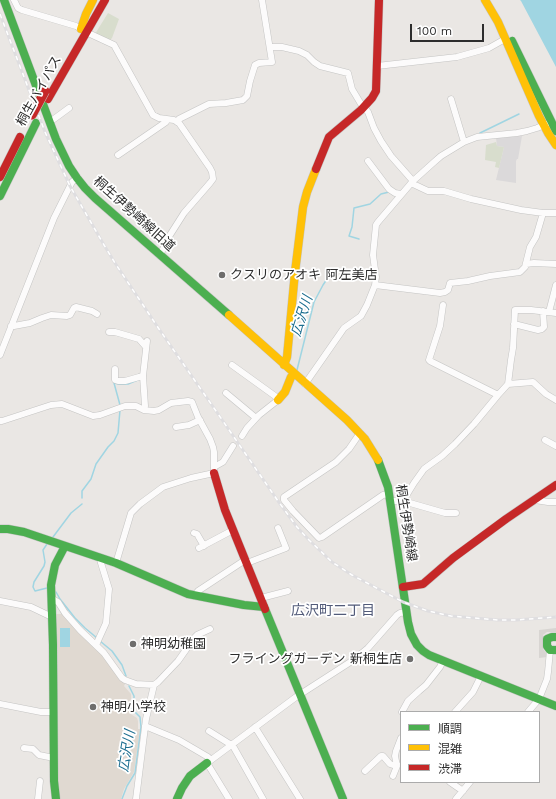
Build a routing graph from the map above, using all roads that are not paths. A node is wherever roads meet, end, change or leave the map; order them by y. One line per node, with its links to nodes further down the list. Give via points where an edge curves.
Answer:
1 (4, 0): 19 (main road, 桐生伊勢崎線旧道)
2 (14, 0): 11 (street, via 22,10 76,26)
3 (93, 0): 11 (main road, via 86,14)
4 (97, 0): 11 (main road, 桐生バイパス)
5 (105, 0): 11 (main road, 桐生バイパス)
6 (110, 0): 11 (main road, via 96,23)
7 (262, 0): 13 (street)
8 (379, 0): 14 (main road)
9 (485, 0): 12 (main road)
10 (492, 0): 21 (main road, via 528,72)
11 (84, 31): 18 (street, via 114,45 153,115); 27 (main road, 桐生バイパス, bridge)
12 (505, 39): 14 (street, via 489,48 457,57); 21 (main road)
13 (270, 47): 16 (street, via 282,47 304,53 320,66 348,73 352,89); 20 (street, via 272,62 255,65 246,98 208,104)
14 (377, 66): 16 (main road, via 376,91)
15 (451, 99): 23 (street)
16 (364, 106): 30 (street, via 384,146); 50 (main road, via 330,137 307,192 302,214 287,357)
17 (69, 108): 19 (street)
18 (167, 119): 20 (street); 25 (street)
19 (49, 121): 29 (main road, 桐生伊勢崎線旧道, via 61,151)
20 (177, 122): 35 (street, via 210,168 213,178 184,213)
21 (548, 124): 22 (main road); 23 (street, via 516,133 477,137); 24 (main road)
22 (556, 131)
23 (464, 142): 30 (street, via 437,159)
24 (556, 145)
25 (118, 155)
26 (368, 161): 31 (street, via 389,189)
27 (7, 163): 28 (main road, 桐生バイパス); 32 (main road, 桐生バイパス)
28 (0, 177)
29 (77, 178): 35 (main road, 桐生伊勢崎線旧道, via 95,198); 46 (street, via 72,182 54,218)
30 (412, 182): 31 (street); 33 (street, via 428,191 444,191)
31 (401, 194): 38 (street, via 376,225 373,252)
32 (0, 196)
33 (543, 213): 34 (street); 36 (street)
34 (556, 213)
35 (159, 255): 44 (main road, 桐生伊勢崎線旧道)
36 (526, 264): 37 (street); 38 (street, via 518,273 450,283 448,290 440,293)
37 (556, 264)
38 (375, 285): 54 (street, via 361,316 344,328)
39 (556, 285): 41 (street)
40 (443, 305): 57 (street, via 440,326 429,360)
41 (546, 312): 42 (street); 45 (street, via 515,310); 45 (street, via 542,329)
42 (556, 313)
43 (97, 314): 46 (street, via 76,307 70,315 51,315 30,323)
44 (229, 315): 50 (main road, 桐生伊勢崎線)
45 (514, 324): 55 (street)
46 (11, 326): 48 (street)
47 (109, 332): 53 (street, via 139,338 147,344)
48 (0, 355)
49 (232, 365): 58 (street)
50 (284, 365): 52 (main road, 桐生伊勢崎線)
51 (115, 369): 53 (street, via 115,380 118,381 125,382)
52 (294, 374): 54 (main road, 桐生伊勢崎線); 58 (main road)
53 (143, 376): 60 (street)
54 (306, 384): 65 (main road, 桐生伊勢崎線)
55 (508, 384): 57 (street); 59 (street, via 533,382)
56 (226, 393): 61 (street)
57 (498, 395): 74 (street, via 455,444 424,469)
58 (278, 400): 61 (street)
59 (556, 400)
60 (144, 410): 62 (street, via 154,411 172,403 190,401); 63 (street, via 136,406 125,406 94,416 62,404)
61 (256, 418): 66 (street)
62 (200, 420): 64 (street); 70 (street, via 213,447)
63 (0, 421)
64 (176, 427)
65 (360, 433): 72 (main road, 桐生伊勢崎線, via 379,462); 72 (street, via 336,462 284,497 284,500 319,538 383,495)
66 (242, 436)
67 (545, 440): 69 (street)
68 (233, 446): 70 (street, via 223,462)
69 (556, 446)
70 (214, 470): 79 (main road); 84 (street, via 163,487 140,504 131,513)
71 (556, 485): 73 (main road)
72 (390, 498): 74 (street); 85 (main road, 桐生伊勢崎線)
73 (535, 500): 75 (street); 85 (main road, via 453,558 423,584)
74 (403, 501): 76 (street, via 445,513)
75 (556, 502)
76 (456, 513)
77 (278, 528): 83 (street, via 286,548)
78 (0, 529): 81 (main road, via 20,531)
79 (233, 530): 80 (street, via 201,547 197,534); 83 (main road)
80 (194, 533)
81 (65, 546): 82 (main road); 88 (main road, via 54,571)
82 (100, 558): 84 (main road); 95 (street, via 109,589 106,623)
83 (246, 561): 87 (street); 90 (main road)
84 (116, 563): 87 (main road)
85 (403, 587): 91 (main road, 桐生伊勢崎線)
86 (288, 591): 90 (street)
87 (194, 596): 90 (main road, via 259,607)
88 (51, 598): 92 (main road); 95 (street, via 58,602 80,630)
89 (0, 601): 92 (street, via 31,607)
90 (263, 602): 100 (main road)
91 (407, 612): 97 (main road, 桐生伊勢崎線, via 411,634 417,644 429,655); 100 (street, via 397,615 358,656)
92 (52, 617): 107 (main road)
93 (210, 629): 99 (street, via 197,635 178,661)
94 (556, 638): 96 (main road, via 547,639 547,646)
95 (98, 641): 99 (street, via 125,680 136,684)
96 (553, 650): 101 (street, via 547,678)
97 (443, 661): 98 (main road, 桐生伊勢崎線); 104 (street, via 420,692 408,701)
98 (481, 676): 101 (main road, 桐生伊勢崎線); 105 (street, via 473,692)
99 (154, 685): 108 (street)
100 (300, 694): 109 (street); 130 (main road)
101 (538, 699): 103 (main road, 桐生伊勢崎線); 106 (street)
102 (0, 704): 107 (street)
103 (556, 706)
104 (403, 711)
105 (456, 711)
106 (529, 711)
107 (54, 712): 114 (main road)
108 (145, 726): 115 (street, via 179,740 208,758); 125 (street)
109 (255, 727): 111 (street); 129 (street)
110 (209, 732): 111 (street)
111 (232, 745): 115 (street); 128 (street)
112 (399, 746): 116 (street, via 395,756)
113 (24, 748): 114 (street)
114 (54, 758): 124 (main road)
115 (209, 762): 126 (main road, via 190,776); 127 (street)
116 (397, 764): 117 (street, via 390,764 381,756); 118 (street)
117 (365, 771)
118 (393, 776)
119 (40, 781): 123 (street)
120 (451, 783): 122 (street)
121 (469, 783): 122 (street)
122 (463, 791): 131 (street)
123 (38, 799)
124 (56, 799)
125 (136, 799)
126 (177, 799)
127 (229, 799)
128 (263, 799)
129 (300, 799)
130 (343, 799)
131 (456, 799)

